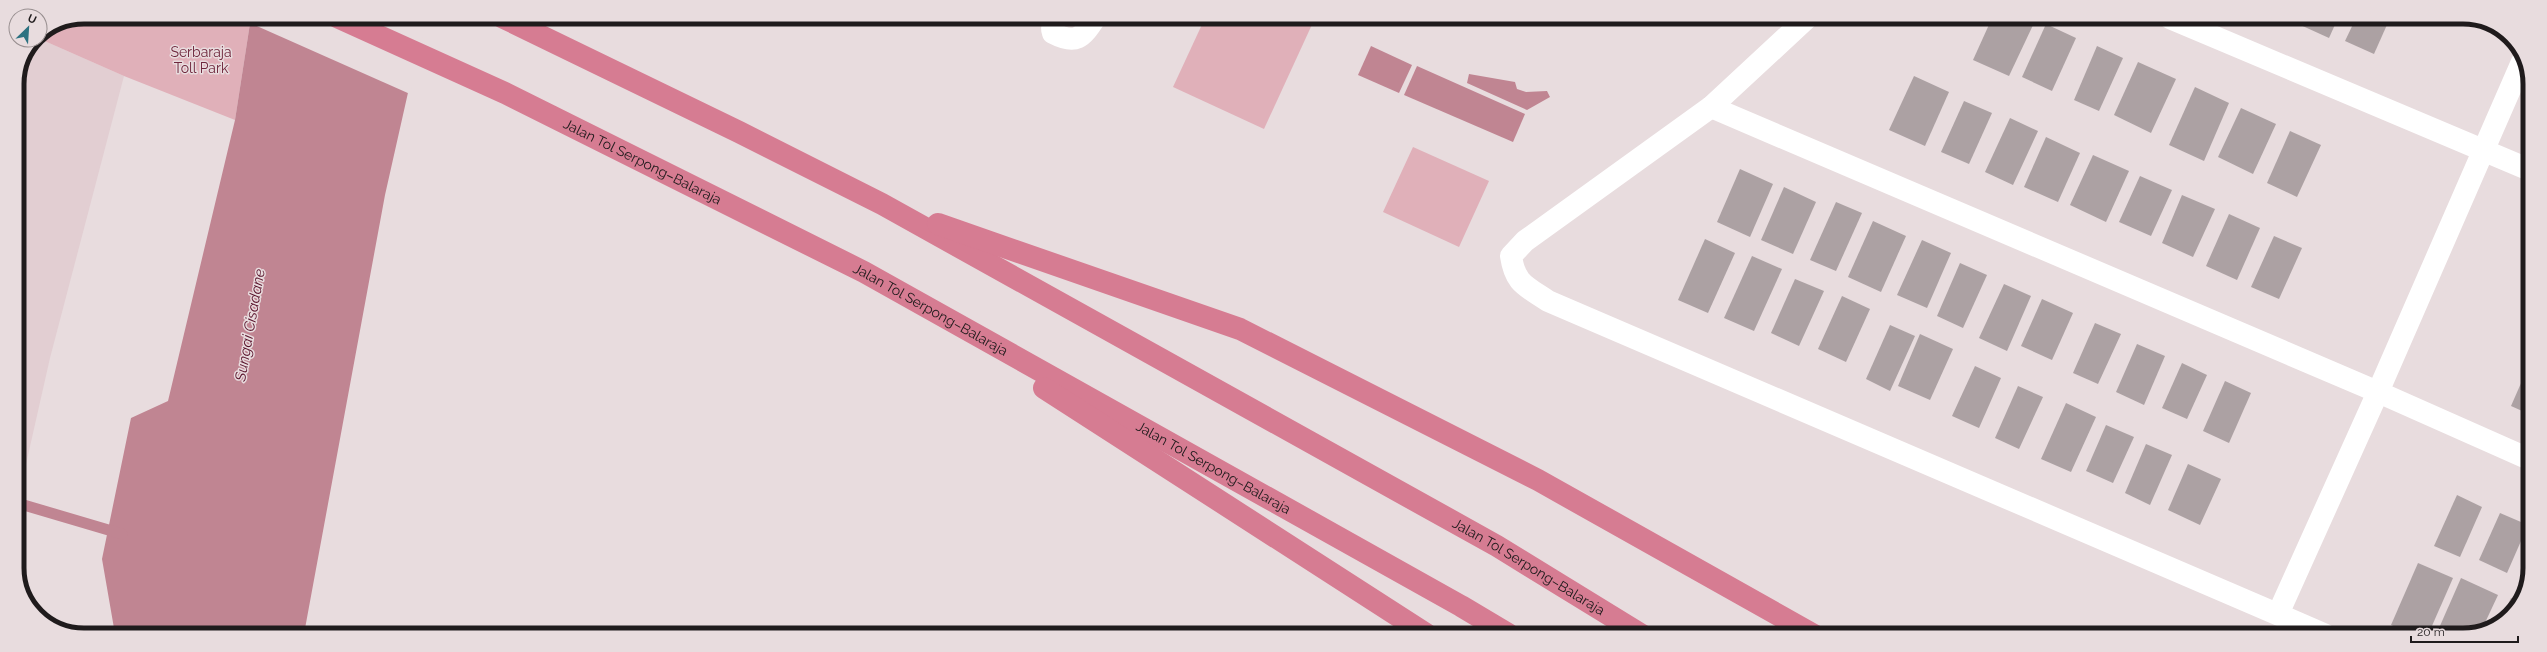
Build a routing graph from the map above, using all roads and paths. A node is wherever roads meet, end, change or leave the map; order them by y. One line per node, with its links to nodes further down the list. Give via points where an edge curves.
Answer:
1 (352, 24): 12 (highway, Jalan Tol Serpong–Balaraja, via 505,93)
2 (516, 24): 11 (highway, Jalan Tol Serpong–Balaraja)
3 (1054, 24): 4 (street, via 1053,33 1072,40 1081,36)
4 (1090, 24)
5 (1801, 24): 8 (street)
6 (2184, 24): 9 (street)
7 (2520, 66): 9 (street)
8 (1711, 107): 13 (street); 15 (street, via 1525,241 1511,256 1514,274 1548,301)
9 (2484, 150): 10 (street); 13 (street)
10 (2523, 167)
11 (882, 204): 18 (highway, Jalan Tol Serpong–Balaraja, via 1497,546); 19 (highway, via 1240,329 1538,480)
12 (864, 272): 16 (highway); 17 (highway, Jalan Tol Serpong–Balaraja)
13 (2378, 392): 14 (street); 15 (street)
14 (2523, 456)
15 (2278, 614): 20 (street)
16 (1417, 628)
17 (1498, 628)
18 (1632, 628)
19 (1802, 628)
20 (2310, 628)

